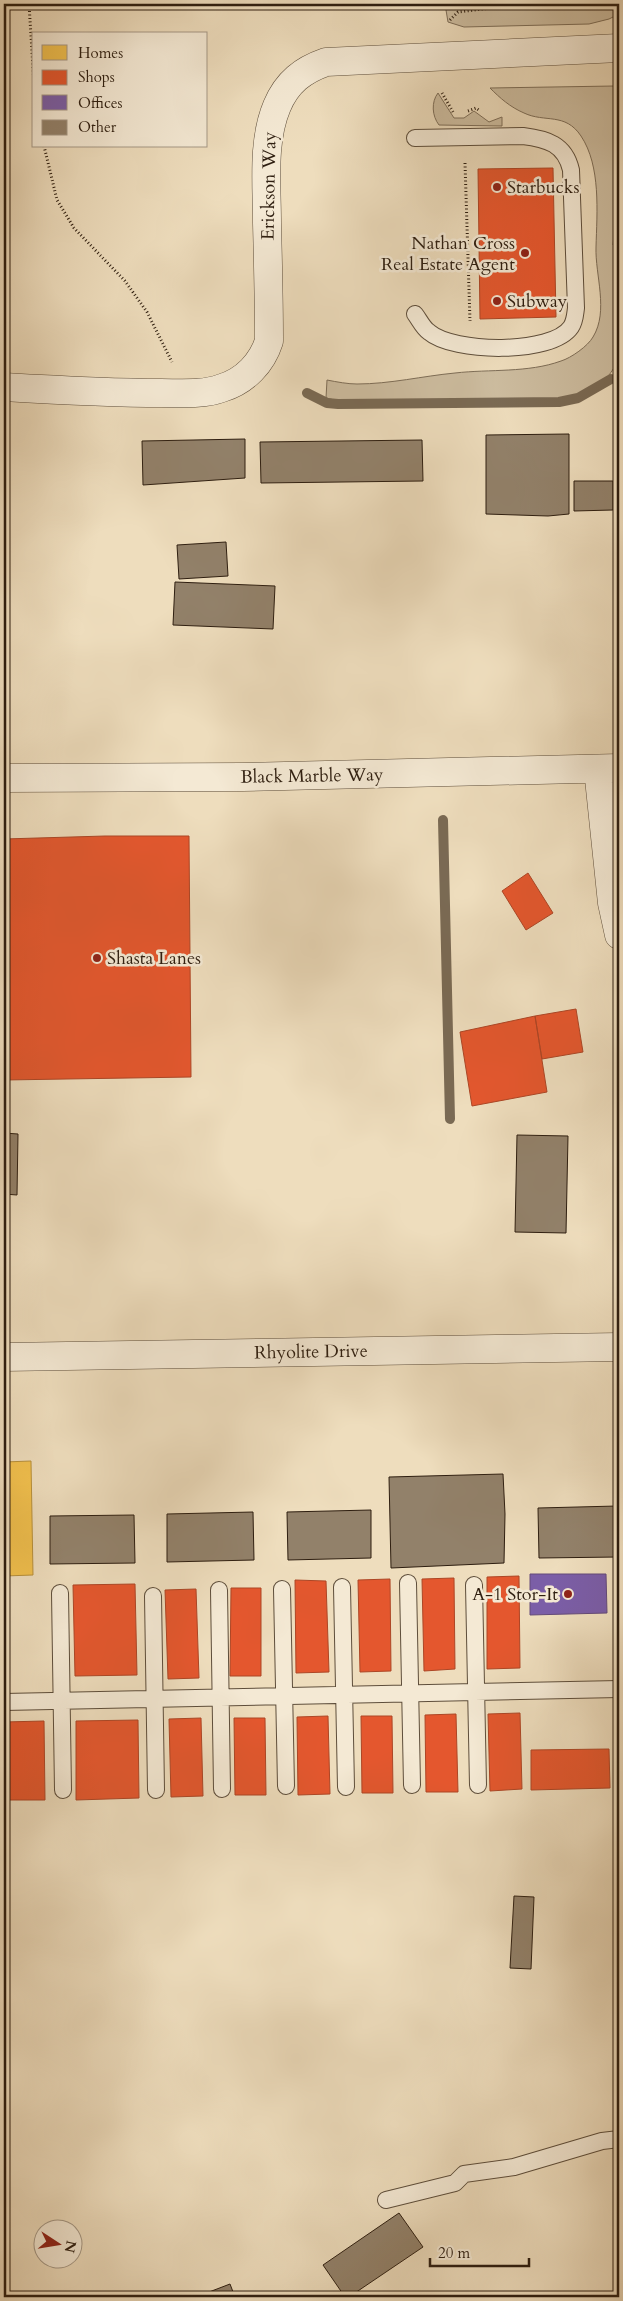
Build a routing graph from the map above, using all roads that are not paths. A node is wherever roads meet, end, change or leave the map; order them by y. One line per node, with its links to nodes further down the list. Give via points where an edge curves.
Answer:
1 (619, 48): 4 (street, Erickson Way, via 326,62 298,74 277,104 270,124 267,191 269,341 254,368 234,382 212,391 126,393)
2 (414, 138): 3 (lane, via 523,136 538,138 562,150 568,157 571,170 576,308 570,328 561,335 509,348 476,348 451,342 429,333)
3 (415, 314)
4 (4, 387)
5 (609, 769): 6 (street, Black Marble Way, via 243,777); 7 (street, via 612,902)
6 (4, 778)
7 (619, 935)
8 (619, 1347): 9 (street, Rhyolite Drive)
9 (4, 1357)
10 (408, 1583): 19 (lane)
11 (474, 1585): 18 (lane)
12 (342, 1587): 20 (lane)
13 (282, 1589): 21 (lane)
14 (219, 1590): 22 (lane)
15 (60, 1593): 24 (lane)
16 (152, 1596): 23 (lane)
17 (619, 1689): 18 (lane)
18 (476, 1692): 19 (lane); 27 (lane)
19 (410, 1693): 20 (lane); 26 (lane)
20 (344, 1694): 21 (lane); 29 (lane)
21 (284, 1696): 22 (lane); 28 (lane)
22 (221, 1697): 23 (lane); 30 (lane)
23 (155, 1698): 24 (lane); 32 (lane)
24 (62, 1701): 25 (lane); 31 (lane)
25 (4, 1702)
26 (412, 1785)
27 (478, 1785)
28 (286, 1786)
29 (346, 1787)
30 (222, 1789)
31 (63, 1790)
32 (156, 1790)
33 (619, 2140): 34 (lane, via 602,2141 514,2167 464,2174 455,2184)
34 (386, 2200)

